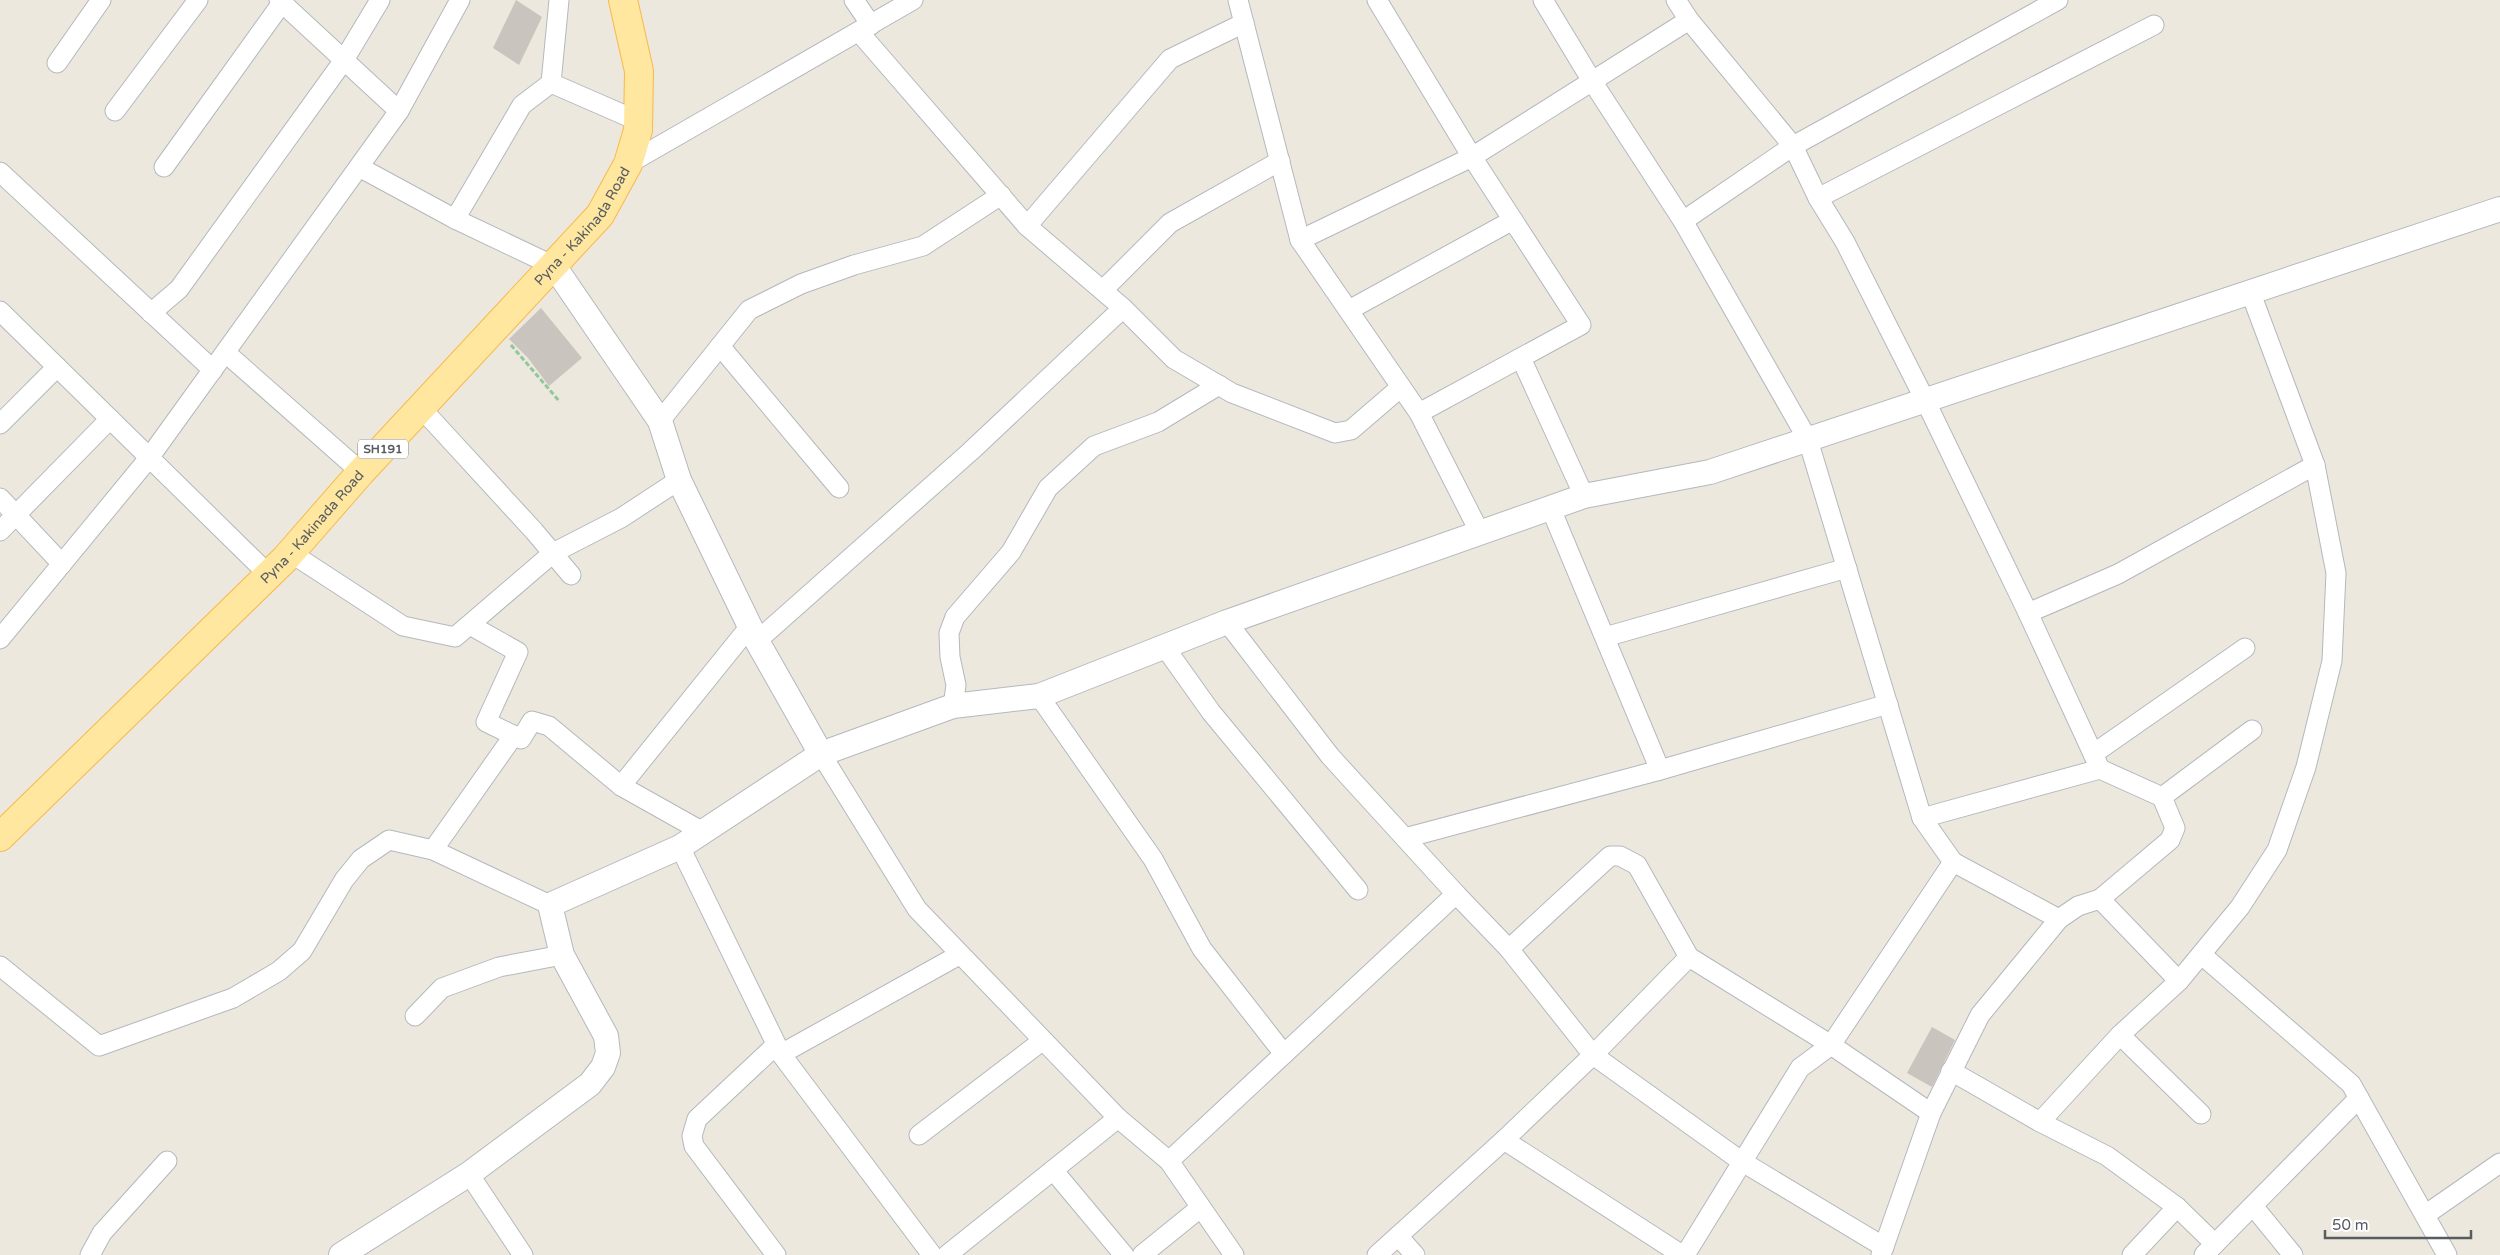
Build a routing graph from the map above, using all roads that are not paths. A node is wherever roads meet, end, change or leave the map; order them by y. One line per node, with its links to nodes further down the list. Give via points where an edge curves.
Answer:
1 (101, 0): 19 (street)
2 (198, 0): 22 (street)
3 (380, 0): 18 (street)
4 (460, 0): 23 (street)
5 (559, 0): 21 (street)
6 (623, 0): 24 (main road, Pyna - Kakinada Road / SH191, via 639,71)
7 (854, 0): 17 (street)
8 (913, 0): 17 (street)
9 (1238, 0): 15 (street)
10 (1377, 0): 26 (street)
11 (1543, 0): 20 (street)
12 (2058, 0): 25 (street)
13 (281, 1): 18 (street); 29 (street)
14 (1684, 7): 20 (street); 25 (street)
15 (1244, 23): 27 (street); 38 (street, via 1170,59)
16 (2154, 25): 33 (street)
17 (865, 28): 28 (street); 32 (street)
18 (344, 60): 23 (street); 45 (street, via 179,289)
19 (57, 63)
20 (1592, 81): 26 (street); 37 (street)
21 (551, 83): 24 (street); 35 (street, via 522,105)
22 (115, 110)
23 (399, 111): 30 (street)
24 (638, 121): 28 (main road, Pyna - Kakinada Road / SH191)
25 (1793, 146): 33 (street); 37 (street)
26 (1472, 157): 36 (street); 39 (street)
27 (1280, 161): 39 (street); 41 (street, via 1170,223)
28 (628, 164): 40 (main road, Pyna - Kakinada Road / SH191, via 600,215)
29 (164, 167)
30 (359, 167): 35 (street); 48 (street)
31 (0, 172): 45 (street)
32 (1001, 195): 38 (street); 47 (street, via 923,246 836,271 758,305 749,310)
33 (1818, 198): 54 (street, via 1845,242)
34 (2500, 209): 42 (street)
35 (455, 219): 40 (street)
36 (1513, 220): 44 (street); 49 (street, via 1581,324)
37 (1683, 221): 60 (street)
38 (1027, 226): 41 (street)
39 (1300, 240): 44 (street)
40 (554, 266): 55 (main road, Pyna - Kakinada Road / SH191); 58 (street)
41 (1102, 290): 43 (street)
42 (2250, 291): 54 (street); 62 (street)
43 (1123, 308): 52 (street, via 1174,359); 81 (street, via 970,451)
44 (1349, 310): 53 (street)
45 (151, 313): 51 (street)
46 (1, 315): 50 (street)
47 (720, 346): 58 (street); 65 (street)
48 (226, 352): 51 (street); 63 (street)
49 (1520, 358): 56 (street); 66 (street)
50 (57, 367): 57 (street); 59 (street)
51 (213, 370): 61 (street)
52 (1219, 385): 53 (street, via 1335,433 1351,430); 88 (street, via 1158,422 1094,446 1048,488 1012,552 954,617 949,634 956,684)
53 (1401, 387): 56 (street)
54 (1925, 400): 60 (street); 78 (street)
55 (421, 408): 63 (main road, Pyna - Kakinada Road / SH191); 73 (street)
56 (1419, 413): 71 (street)
57 (110, 419): 61 (street); 69 (street)
58 (660, 421): 64 (street)
59 (0, 424)
60 (1808, 440): 66 (street, via 1710,472); 75 (street)
61 (149, 458): 74 (street); 76 (street)
62 (2315, 465): 78 (street, via 2118,574); 111 (street, via 2336,573 2329,670 2306,767 2277,850 2240,907)
63 (361, 472): 72 (main road, Pyna - Kakinada Road / SH191)
64 (679, 480): 73 (street, via 621,518); 81 (street)
65 (839, 488)
66 (1584, 496): 68 (street)
67 (0, 498): 69 (street)
68 (1551, 509): 71 (street); 82 (street)
69 (17, 514): 70 (street); 74 (street)
70 (0, 531)
71 (1480, 533): 79 (street)
72 (291, 553): 76 (main road, Pyna - Kakinada Road / SH191); 80 (street, via 403,626 455,637)
73 (553, 553): 77 (street); 80 (street)
74 (62, 564): 83 (street)
75 (1847, 568): 82 (street); 87 (street)
76 (268, 574): 98 (main road, Pyna - Kakinada Road / SH191)
77 (571, 574)
78 (2028, 613): 92 (street)
79 (1227, 622): 84 (street); 99 (street, via 1330,756)
80 (470, 625): 90 (street, via 518,652 486,722)
81 (753, 633): 91 (street); 94 (street)
82 (1605, 637): 93 (street)
83 (0, 639)
84 (1164, 646): 86 (street); 103 (street, via 1211,712)
85 (2245, 648): 92 (street)
86 (1039, 696): 88 (street); 120 (street, via 1153,859 1202,948)
87 (1888, 704): 93 (street); 96 (street)
88 (953, 706): 91 (street)
89 (2252, 730): 95 (street)
90 (514, 735): 94 (street, via 522,739 532,721 550,726); 101 (street)
91 (821, 754): 97 (street); 110 (street, via 917,909)
92 (2096, 762): 95 (street); 96 (street)
93 (1660, 770): 99 (street)
94 (621, 786): 97 (street)
95 (2162, 797): 105 (street, via 2175,828 2170,840)
96 (1922, 818): 102 (street)
97 (703, 832): 100 (street)
98 (0, 837)
99 (1405, 838): 104 (street)
100 (680, 847): 106 (street); 119 (street)
101 (433, 850): 106 (street); 113 (street, via 389,840 361,858 344,880 302,951 280,971 233,998 99,1046)
102 (1953, 862): 107 (street); 118 (street)
103 (1358, 890)
104 (1456, 894): 108 (street); 120 (street)
105 (2100, 899): 107 (street, via 2078,906); 114 (street)
106 (550, 905): 109 (street)
107 (2060, 919): 122 (street, via 1980,1015)
108 (1509, 949): 112 (street, via 1610,856 1620,856 1637,865); 121 (street)
109 (562, 955): 115 (street, via 499,966 442,988); 135 (street, via 606,1036 608,1053 603,1067 590,1084)
110 (959, 955): 117 (street); 119 (street)
111 (2202, 955): 114 (street); 123 (street, via 2351,1084)
112 (1689, 957): 118 (street); 121 (street)
113 (0, 966)
114 (2179, 981): 116 (street)
115 (415, 1016)
116 (2120, 1035): 125 (street); 127 (street)
117 (1042, 1040): 126 (street); 128 (street)
118 (1831, 1045): 124 (street); 132 (street, via 1800,1068)
119 (778, 1049): 146 (street, via 697,1119 692,1136 694,1146); 147 (street)
120 (1284, 1054): 131 (street)
121 (1593, 1055): 129 (street); 132 (street)
122 (1951, 1071): 124 (street); 127 (street)
123 (2359, 1098): 136 (street); 139 (street)
124 (1931, 1113): 142 (street)
125 (2201, 1114)
126 (1118, 1118): 131 (street); 134 (street)
127 (2040, 1122): 137 (street, via 2107,1156)
128 (919, 1135)
129 (1504, 1140): 140 (street); 154 (street)
130 (167, 1161): 143 (street, via 102,1233)
131 (1169, 1161): 138 (street)
132 (1741, 1161): 142 (street); 154 (street)
133 (2500, 1163): 139 (street)
134 (1053, 1170): 148 (street); 149 (street)
135 (469, 1174): 144 (street); 145 (street)
136 (2253, 1206): 141 (street); 156 (street)
137 (2177, 1207): 141 (street); 155 (street)
138 (1200, 1208): 150 (street); 151 (street)
139 (2425, 1215): 157 (street)
140 (1398, 1236): 152 (street); 153 (street)
141 (2209, 1249)
142 (1883, 1251)
143 (90, 1255)
144 (341, 1255)
145 (523, 1255)
146 (776, 1255)
147 (932, 1255)
148 (947, 1255)
149 (1124, 1255)
150 (1142, 1255)
151 (1234, 1255)
152 (1377, 1255)
153 (1415, 1255)
154 (1683, 1255)
155 (2132, 1255)
156 (2294, 1255)
157 (2447, 1255)

